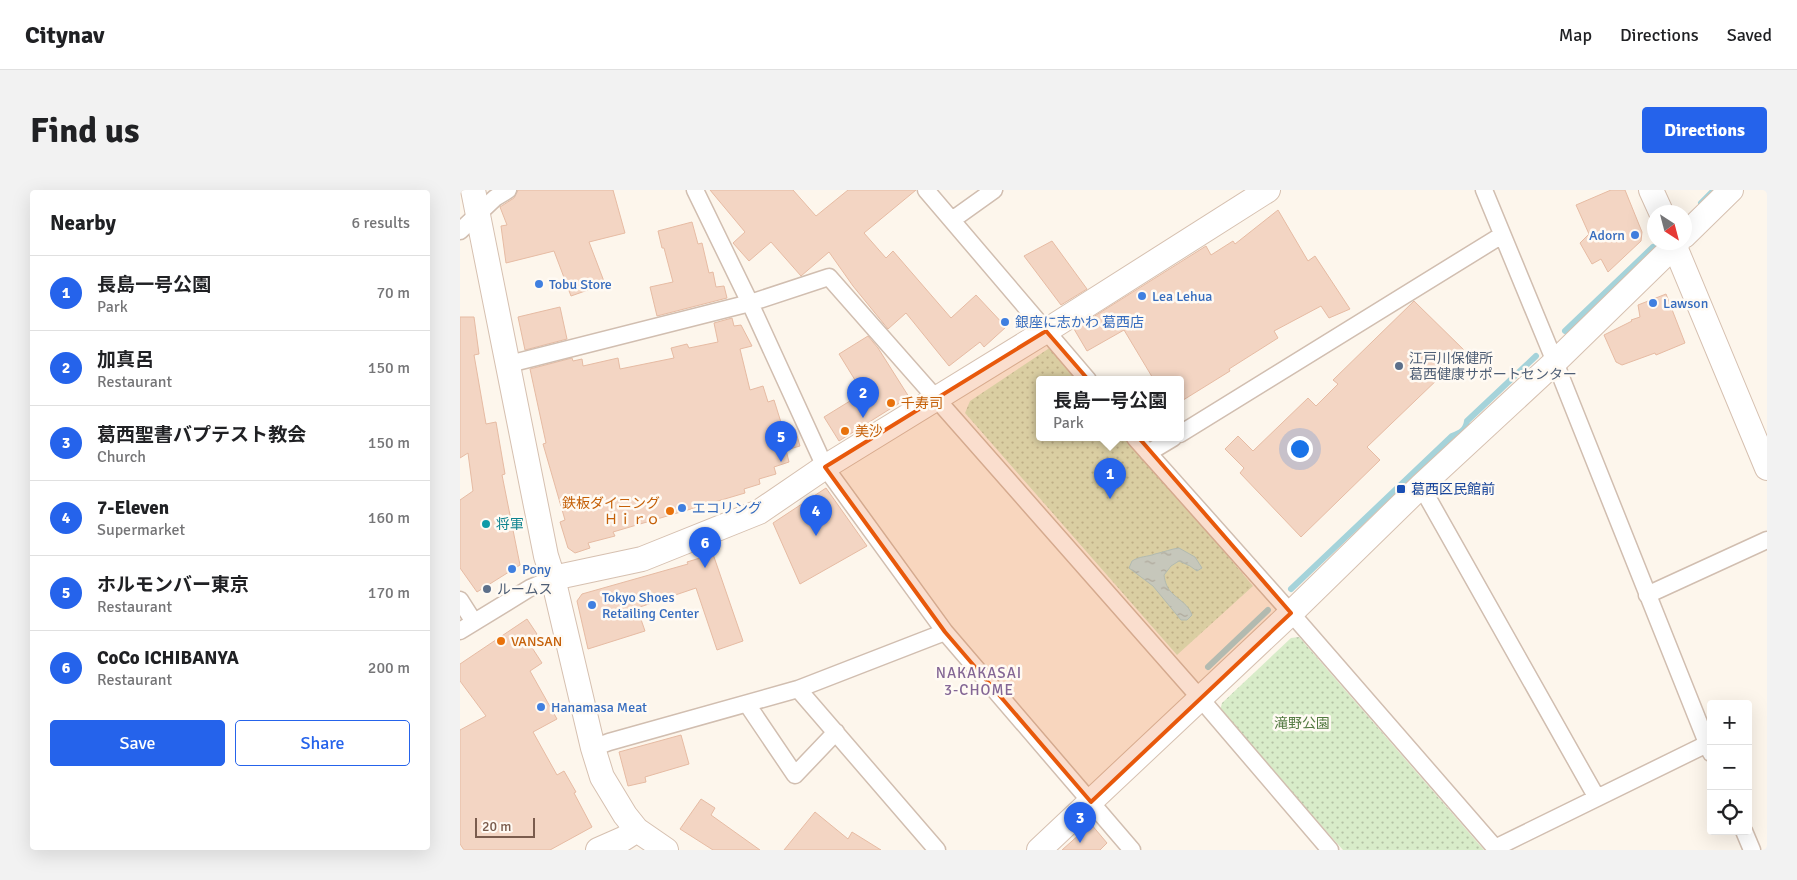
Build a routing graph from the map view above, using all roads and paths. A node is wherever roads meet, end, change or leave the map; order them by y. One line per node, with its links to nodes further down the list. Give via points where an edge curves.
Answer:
1 (473, 190): 11 (street)
2 (508, 190): 11 (street)
3 (695, 190): 18 (street)
4 (926, 190): 12 (street)
5 (994, 190): 12 (street)
6 (1268, 190): 19 (street)
7 (1484, 190): 15 (street)
8 (1651, 190): 10 (street)
9 (1731, 190): 13 (street)
10 (1658, 205)
11 (478, 213): 14 (street); 21 (street)
12 (952, 220): 19 (street)
13 (1692, 228)
14 (460, 230)
15 (1502, 236): 20 (street); 24 (street)
16 (1669, 250): 20 (street)
17 (1680, 250): 25 (street)
18 (750, 303): 21 (street); 23 (street, via 829,277); 29 (street)
19 (1046, 331): 22 (street); 23 (street)
20 (1555, 362): 31 (street); 34 (street)
21 (509, 364): 33 (street)
22 (1085, 376)
23 (936, 399): 29 (street); 41 (street)
24 (1184, 432)
25 (1761, 434): 30 (street)
26 (1138, 441): 28 (street)
27 (1168, 441): 28 (street)
28 (1148, 453): 36 (street)
29 (825, 467): 33 (street, via 759,512 642,559); 39 (street)
30 (1767, 468)
31 (1421, 486): 36 (street); 47 (street)
32 (1767, 540): 34 (street)
33 (553, 578): 37 (street); 45 (street)
34 (1647, 595): 44 (street)
35 (460, 600): 37 (street)
36 (1291, 612): 41 (street); 51 (street)
37 (474, 622): 38 (street)
38 (460, 631)
39 (945, 632): 40 (street); 48 (street)
40 (798, 689): 42 (street); 43 (street)
41 (1200, 698): 48 (street); 57 (street)
42 (747, 704): 43 (street, via 795,775); 45 (street)
43 (836, 732): 54 (street)
44 (1707, 745)
45 (593, 748): 49 (street, via 602,777)
46 (1707, 750): 47 (street)
47 (1597, 798): 51 (street)
48 (1091, 802): 55 (street); 56 (street)
49 (637, 830): 52 (street); 53 (street)
50 (1746, 835): 58 (street)
51 (1496, 849)
52 (598, 850)
53 (666, 850)
54 (937, 850)
55 (1039, 850)
56 (1132, 850)
57 (1330, 850)
58 (1752, 850)

